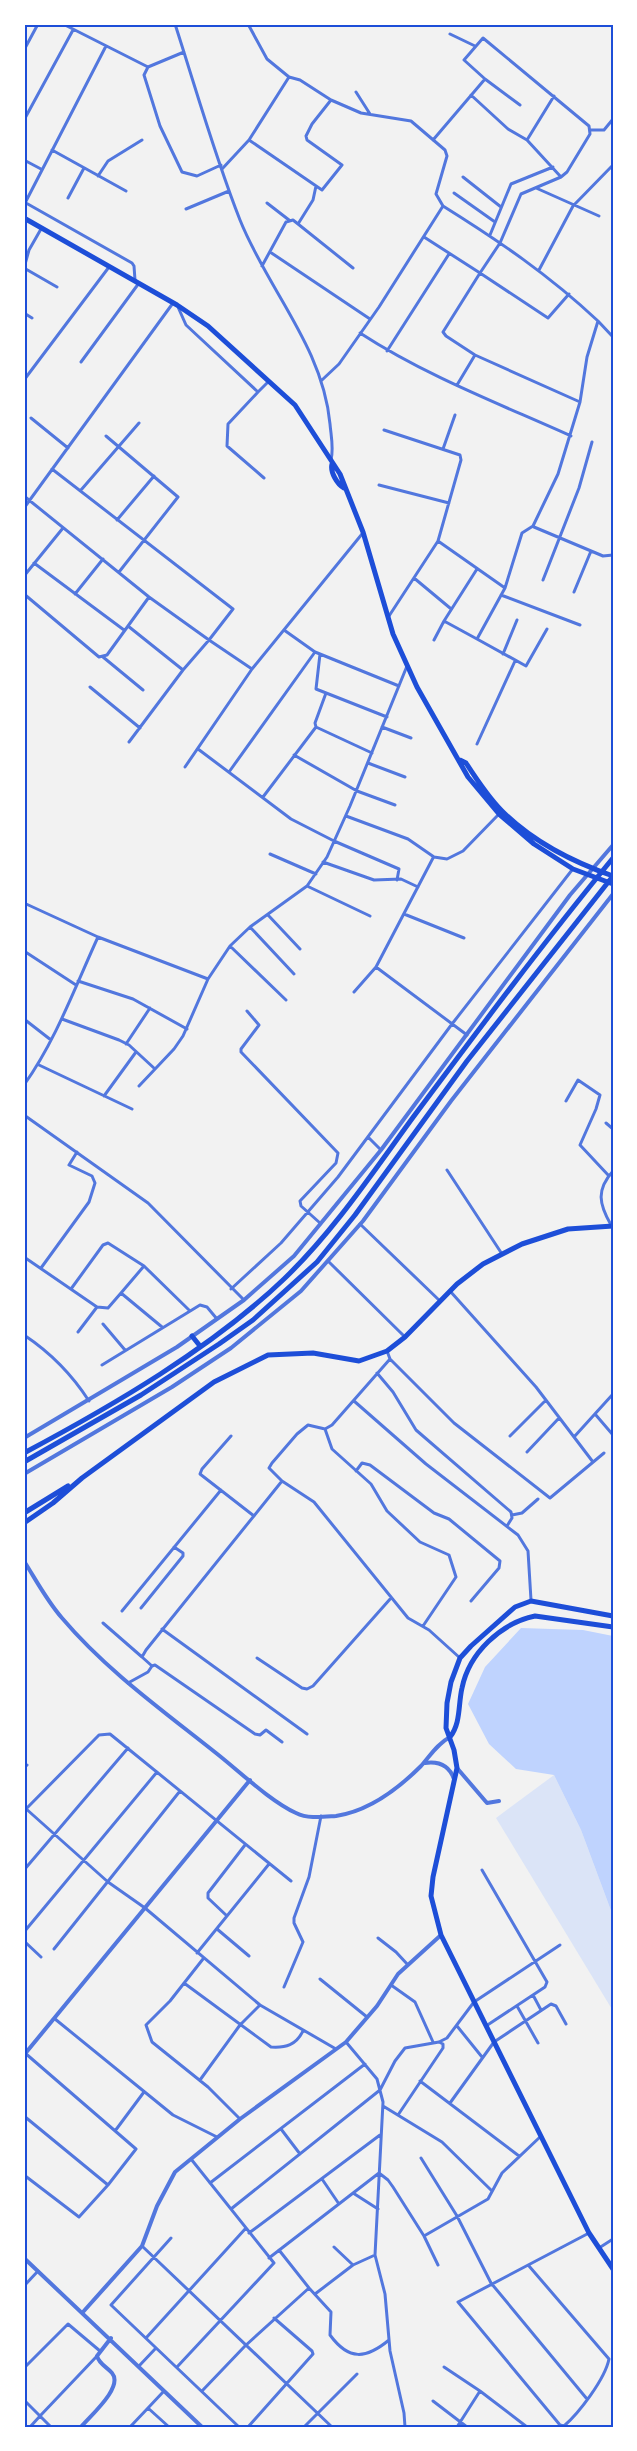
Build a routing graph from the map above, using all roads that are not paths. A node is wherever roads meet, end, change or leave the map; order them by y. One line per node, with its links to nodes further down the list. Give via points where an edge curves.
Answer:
1 (38, 24): 10 (street)
2 (63, 24): 6 (street)
3 (183, 24): 5 (street)
4 (248, 24): 13 (street, via 267,59)
5 (176, 25): 11 (street)
6 (73, 30): 8 (street); 22 (street)
7 (450, 34): 9 (street)
8 (106, 46): 12 (street); 28 (street)
9 (475, 46): 14 (street, via 464,60); 17 (street, via 480,39 486,39)
10 (24, 50)
11 (184, 51): 12 (street); 31 (street)
12 (148, 67): 31 (street, via 144,75 160,126 182,172 196,176)
13 (290, 76): 18 (street); 25 (street)
14 (485, 79): 16 (street); 19 (street)
15 (356, 92): 20 (street)
16 (471, 95): 26 (street); 27 (street, via 508,129)
17 (554, 96): 23 (street); 27 (street)
18 (331, 100): 20 (street); 38 (street, via 306,136 342,165 322,190)
19 (519, 105)
20 (370, 114): 26 (street, via 411,121)
21 (613, 119): 23 (street, via 604,130)
22 (24, 120)
23 (590, 130): 37 (street, via 572,165)
24 (141, 140): 35 (street, via 108,161)
25 (249, 140): 31 (street); 38 (street)
26 (433, 140): 46 (street, via 447,156 436,194)
27 (527, 140): 32 (street)
28 (52, 150): 33 (street); 34 (street)
29 (24, 160): 34 (street)
30 (613, 165): 47 (street)
31 (222, 167): 41 (street)
32 (553, 167): 37 (street); 48 (street, via 515,180)
33 (84, 168): 35 (street); 43 (street)
34 (41, 169): 44 (street)
35 (98, 176): 40 (street)
36 (463, 177): 48 (street)
37 (561, 177): 39 (street)
38 (316, 186): 54 (street, via 313,200)
39 (536, 188): 47 (street); 58 (street, via 519,197)
40 (126, 191)
41 (229, 191): 49 (street); 62 (street)
42 (454, 193): 53 (street)
43 (68, 198)
44 (24, 203): 67 (street, via 132,263)
45 (267, 203): 52 (street)
46 (443, 206): 56 (street); 57 (street)
47 (573, 206): 50 (street); 65 (street)
48 (501, 207): 53 (street)
49 (186, 209)
50 (599, 216)
51 (24, 218): 55 (main road)
52 (289, 220): 54 (street); 59 (street)
53 (495, 222): 56 (street)
54 (298, 224): 64 (street)
55 (41, 228): 61 (main road); 63 (street)
56 (490, 236): 58 (street)
57 (424, 237): 60 (street); 73 (street)
58 (500, 243): 65 (street); 66 (street)
59 (270, 251): 62 (street); 73 (street)
60 (449, 254): 66 (street); 77 (street)
61 (110, 266): 67 (main road); 80 (street)
62 (262, 266): 81 (street, via 309,348)
63 (24, 268): 68 (street)
64 (353, 268)
65 (539, 270): 69 (street)
66 (480, 273): 69 (street, via 548,318); 78 (street, via 443,332)
67 (137, 281): 70 (main road); 79 (street)
68 (57, 287)
69 (569, 294): 74 (street)
70 (175, 304): 82 (main road, via 208,326); 84 (street, via 186,325); 94 (street)
71 (24, 313): 72 (street)
72 (33, 318)
73 (370, 319): 75 (street)
74 (598, 321): 76 (street); 85 (street)
75 (360, 333): 77 (street); 81 (street, via 330,376)
76 (613, 337)
77 (387, 351): 83 (street)
78 (475, 355): 83 (street); 85 (street)
79 (81, 362)
80 (24, 380)
81 (322, 380): 96 (street, via 331,427)
82 (269, 381): 84 (street); 96 (main road, via 295,405)
83 (457, 385): 91 (street)
84 (258, 392): 99 (street, via 228,424 227,446)
85 (580, 402): 91 (street)
86 (455, 415): 95 (street)
87 (31, 418): 94 (street)
88 (139, 423): 93 (street)
89 (384, 430): 95 (street)
90 (105, 436): 93 (street)
91 (571, 436): 107 (street)
92 (592, 442): 110 (street)
93 (118, 446): 98 (street); 101 (street)
94 (68, 448): 97 (street)
95 (444, 449): 104 (street, via 461,460)
96 (331, 463): 109 (main road, via 340,474)
97 (52, 469): 101 (street); 103 (street)
98 (154, 476): 106 (street); 111 (street, via 178,496)
99 (264, 478)
100 (379, 485): 104 (street)
101 (81, 490): 106 (street)
102 (24, 496): 103 (street)
103 (30, 500): 105 (street); 108 (street)
104 (448, 503): 112 (street)
105 (24, 508)
106 (117, 520): 111 (street)
107 (533, 526): 110 (street); 122 (street, via 522,533)
108 (63, 528): 115 (street); 116 (street)
109 (363, 532): 129 (main road); 136 (street)
110 (560, 539): 113 (street); 121 (street)
111 (144, 541): 118 (street); 138 (street, via 233,609)
112 (438, 541): 117 (street); 120 (street)
113 (591, 551): 114 (street); 123 (street)
114 (613, 555)
115 (102, 559): 118 (street); 125 (street)
116 (34, 563): 119 (street); 125 (street)
117 (477, 569): 122 (street); 128 (street)
118 (119, 572): 127 (street)
119 (24, 576)
120 (414, 578): 128 (street); 129 (street)
121 (543, 580)
122 (505, 588): 126 (street)
123 (574, 592)
124 (24, 594): 143 (street)
125 (75, 594): 135 (street)
126 (501, 595): 132 (street); 137 (street)
127 (149, 597): 133 (street); 138 (street)
128 (450, 608): 131 (street)
129 (388, 618): 145 (main road)
130 (517, 620): 142 (street)
131 (444, 621): 137 (street); 139 (street)
132 (580, 624)
133 (128, 626): 135 (street); 147 (street)
134 (547, 629): 144 (street, via 530,663 523,666)
135 (124, 630): 143 (street)
136 (284, 630): 140 (street); 146 (street)
137 (477, 639): 142 (street)
138 (209, 640): 146 (street); 147 (street)
139 (434, 640)
140 (315, 652): 141 (street); 165 (street)
141 (320, 654): 148 (street); 151 (street, via 316,688)
142 (503, 654): 144 (street)
143 (103, 657): 150 (street)
144 (515, 661): 158 (street)
145 (407, 666): 148 (street); 162 (main road)
146 (252, 669): 159 (street)
147 (183, 670): 155 (street)
148 (399, 686): 152 (street)
149 (90, 687): 155 (street)
150 (143, 690)
151 (326, 693): 152 (street); 153 (street)
152 (387, 717): 154 (street)
153 (316, 727): 160 (street); 161 (street)
154 (382, 727): 156 (street); 160 (street)
155 (140, 728): 157 (street)
156 (411, 738)
157 (129, 742)
158 (477, 744)
159 (197, 748): 164 (street); 165 (street)
160 (372, 753): 163 (street)
161 (294, 755): 167 (street); 168 (street)
162 (460, 760): 170 (main road, via 468,777); 179 (main road, via 503,812 555,850)
163 (368, 764): 166 (street); 167 (street)
164 (185, 766)
165 (229, 772): 168 (street)
166 (405, 777)
167 (357, 791): 169 (street); 171 (street)
168 (263, 797): 172 (street, via 291,819)
169 (394, 806)
170 (499, 814): 175 (street, via 455,856); 178 (main road, via 534,844)
171 (346, 816): 172 (street); 175 (street, via 408,839)
172 (334, 841): 177 (street); 183 (street, via 399,869)
173 (613, 845): 179 (street)
174 (270, 854): 180 (street)
175 (434, 857): 186 (street)
176 (613, 858): 254 (main road, via 531,960 330,1229 285,1278)
177 (323, 862): 180 (street); 183 (street, via 374,880)
178 (573, 869): 181 (main road); 208 (street)
179 (592, 869): 181 (street); 182 (main road)
180 (316, 874): 185 (street)
181 (587, 875): 184 (main road); 210 (street)
182 (613, 876): 260 (main road, via 467,1061 336,1239 295,1282 228,1338)
183 (397, 880): 186 (street)
184 (613, 884)
185 (307, 886): 190 (street); 191 (street)
186 (418, 887): 189 (street)
187 (613, 894): 231 (street)
188 (24, 903): 193 (street)
189 (404, 914): 194 (street); 198 (street)
190 (268, 915): 192 (street); 196 (street)
191 (370, 916)
192 (250, 927): 195 (street); 199 (street)
193 (98, 937): 200 (street); 201 (street)
194 (464, 938)
195 (230, 945): 200 (street); 203 (street)
196 (300, 949)
197 (24, 951): 201 (street)
198 (376, 967): 202 (street); 208 (street)
199 (294, 974)
200 (208, 979): 209 (street)
201 (77, 983): 204 (street, via 133,999); 207 (street)
202 (354, 992)
203 (286, 1000)
204 (150, 1008): 209 (street); 212 (street)
205 (247, 1011): 230 (street, via 259,1025 241,1052 338,1153 336,1163 299,1203)
206 (24, 1019): 211 (street)
207 (62, 1019): 211 (street); 212 (street)
208 (452, 1024): 210 (street); 224 (street)
209 (187, 1029): 215 (street)
210 (466, 1035): 225 (street)
211 (51, 1040): 214 (street)
212 (126, 1044): 213 (street)
213 (136, 1052): 215 (street); 218 (street)
214 (38, 1065): 216 (street); 218 (street)
215 (155, 1069): 217 (street)
216 (24, 1085)
217 (139, 1086)
218 (104, 1096): 220 (street)
219 (566, 1101): 229 (street, via 578,1080 600,1095 580,1145)
220 (132, 1109)
221 (24, 1115): 226 (street)
222 (606, 1123): 223 (street)
223 (613, 1129)
224 (368, 1137): 225 (street); 230 (street)
225 (381, 1150): 232 (street)
226 (77, 1152): 238 (street, via 69,1165 92,1176 95,1183 88,1202); 240 (street, via 148,1203)
227 (447, 1170): 234 (street)
228 (613, 1171): 229 (street)
229 (609, 1176): 233 (street, via 602,1183 601,1208)
230 (309, 1213): 232 (street); 240 (street)
231 (360, 1224): 236 (street); 244 (street)
232 (321, 1225): 243 (street, via 294,1256)
233 (613, 1227): 234 (main road, via 568,1229)
234 (502, 1254): 241 (main road)
235 (24, 1257): 238 (street)
236 (328, 1262): 253 (street); 262 (street, via 302,1291 252,1332)
237 (144, 1266): 239 (street, via 108,1243); 242 (street); 246 (street)
238 (41, 1268): 239 (street)
239 (71, 1289): 245 (street)
240 (231, 1289): 243 (street)
241 (450, 1290): 244 (main road); 263 (street)
242 (121, 1293): 245 (street, via 108,1308); 249 (street)
243 (244, 1300): 247 (street)
244 (440, 1301): 253 (main road)
245 (97, 1307): 250 (street)
246 (190, 1311): 247 (street, via 204,1305); 249 (street)
247 (217, 1319): 252 (street)
248 (104, 1324): 255 (street)
249 (162, 1327): 255 (street)
250 (78, 1332)
251 (24, 1335): 264 (street, via 52,1355)
252 (192, 1336): 254 (main road); 264 (street)
253 (405, 1337): 256 (main road)
254 (200, 1346): 275 (main road, via 124,1396)
255 (125, 1350): 258 (street)
256 (387, 1351): 257 (street); 281 (main road, via 359,1361 313,1353 268,1355 214,1382)
257 (390, 1359): 259 (street); 278 (street, via 454,1423 550,1498)
258 (102, 1365)
259 (378, 1374): 265 (street); 286 (street, via 416,1430)
260 (154, 1388): 262 (main road); 277 (main road)
261 (613, 1394): 266 (street)
262 (159, 1395): 280 (street)
263 (546, 1400): 267 (street); 271 (street)
264 (89, 1401): 273 (street)
265 (354, 1401): 268 (street); 289 (street, via 426,1464)
266 (595, 1414): 269 (street); 272 (street)
267 (559, 1418): 272 (street); 274 (street)
268 (325, 1429): 279 (street, via 332,1449); 282 (street, via 308,1425 278,1456 269,1468)
269 (613, 1435)
270 (231, 1436): 283 (street, via 200,1471)
271 (510, 1436)
272 (574, 1437): 278 (street)
273 (24, 1438)
274 (527, 1452)
275 (24, 1453)
276 (604, 1453): 278 (street)
277 (24, 1462)
278 (593, 1462)
279 (356, 1471): 293 (street, via 362,1463 370,1465 434,1513 449,1519 500,1560 499,1568); 299 (street, via 371,1484 387,1511 420,1542 449,1555 455,1579)
280 (24, 1474)
281 (82, 1478): 285 (main road); 288 (main road)
282 (282, 1481): 287 (street); 292 (street, via 314,1503)
283 (221, 1490): 287 (street); 290 (street)
284 (538, 1499): 286 (street, via 522,1513)
285 (24, 1513)
286 (512, 1515): 289 (street)
287 (254, 1516): 301 (street)
288 (24, 1523)
289 (507, 1526): 294 (street, via 519,1535 528,1551)
290 (174, 1547): 295 (street, via 183,1556); 296 (street)
291 (24, 1561): 306 (street, via 60,1616)
292 (391, 1598): 299 (street, via 408,1618); 303 (street, via 307,1689)
293 (471, 1601)
294 (531, 1601): 297 (main road); 304 (main road, via 515,1607)
295 (141, 1608)
296 (122, 1611)
297 (613, 1616)
298 (103, 1623): 302 (street)
299 (423, 1626): 304 (street)
300 (613, 1627): 308 (main road, via 535,1616 502,1629 465,1677 457,1728)
301 (162, 1629): 302 (street); 307 (street)
302 (142, 1657): 305 (street)
303 (257, 1658)
304 (460, 1658): 308 (main road, via 447,1703 446,1728)
305 (152, 1666): 306 (street); 309 (street, via 255,1734 268,1731)
306 (128, 1683): 316 (street)
307 (307, 1734)
308 (450, 1737): 311 (street); 314 (main road)
309 (282, 1742)
310 (129, 1749): 315 (street); 320 (street, via 110,1734 99,1735); 323 (street)
311 (423, 1763): 317 (street, via 436,1762 447,1767); 321 (street, via 382,1798 353,1812)
312 (27, 1765): 313 (street)
313 (24, 1768)
314 (457, 1768): 317 (main road); 319 (street, via 488,1803)
315 (158, 1772): 318 (street); 325 (street)
316 (250, 1780): 321 (street, via 296,1813); 322 (street)
317 (454, 1780): 335 (main road, via 431,1896)
318 (181, 1791): 322 (street); 330 (street)
319 (499, 1801)
320 (25, 1809): 323 (street)
321 (321, 1816): 349 (street, via 309,1877 294,1918 303,1942)
322 (217, 1820): 324 (street); 331 (street)
323 (55, 1834): 325 (street); 327 (street)
324 (245, 1845): 326 (street); 332 (street, via 208,1893 208,1898)
325 (84, 1860): 330 (street); 334 (street)
326 (269, 1863): 329 (street); 332 (street)
327 (24, 1870)
328 (482, 1870): 344 (street)
329 (291, 1881)
330 (108, 1882): 331 (street); 339 (street)
331 (145, 1908): 340 (street); 356 (street)
332 (227, 1916): 333 (street)
333 (217, 1929): 340 (street); 341 (street)
334 (24, 1932)
335 (441, 1935): 345 (street); 351 (main road)
336 (378, 1938): 345 (street)
337 (24, 1941): 342 (street)
338 (560, 1945): 344 (street)
339 (54, 1948)
340 (197, 1953): 343 (street)
341 (249, 1956)
342 (41, 1957)
343 (203, 1959): 347 (street); 352 (street)
344 (536, 1960): 350 (street, via 547,1985); 351 (street)
345 (408, 1965): 348 (street)
346 (320, 1979): 355 (street)
347 (184, 1983): 359 (street); 372 (street, via 146,2025 152,2042)
348 (391, 1985): 355 (street); 364 (street, via 415,2002)
349 (284, 1987)
350 (533, 1995): 353 (street); 354 (street)
351 (474, 2002): 360 (street); 361 (main road)
352 (260, 2006): 359 (street); 362 (street)
353 (517, 2006): 357 (street); 361 (street)
354 (541, 2010): 357 (street); 358 (street, via 554,2004)
355 (367, 2017): 363 (street)
356 (55, 2019): 369 (street); 375 (street)
357 (526, 2020): 366 (street); 367 (street)
358 (566, 2024)
359 (240, 2025): 362 (street, via 272,2047 291,2045); 372 (street)
360 (457, 2026): 365 (street); 370 (street)
361 (486, 2026): 366 (main road)
362 (303, 2031): 368 (street)
363 (346, 2042): 368 (street); 371 (street)
364 (433, 2042): 365 (street); 374 (street, via 405,2048)
365 (439, 2042): 373 (street, via 442,2048)
366 (494, 2042): 370 (street); 383 (main road)
367 (538, 2043)
368 (336, 2049): 380 (street)
369 (25, 2054): 382 (street)
370 (483, 2057): 376 (street)
371 (365, 2064): 374 (street); 381 (street)
372 (200, 2080): 380 (street)
373 (420, 2081): 376 (street); 378 (street)
374 (380, 2090): 377 (street); 386 (street)
375 (144, 2092): 382 (street); 385 (street, via 173,2115)
376 (450, 2103): 387 (street)
377 (383, 2106): 378 (street); 384 (street)
378 (398, 2115): 395 (street, via 442,2142)
379 (24, 2116): 394 (street)
380 (240, 2119): 385 (street)
381 (281, 2128): 386 (street); 393 (street)
382 (115, 2131): 394 (street, via 136,2149)
383 (541, 2135): 387 (street); 403 (main road)
384 (380, 2136): 390 (street); 392 (street)
385 (218, 2137): 389 (street)
386 (300, 2154): 398 (street)
387 (519, 2156): 395 (street, via 502,2173)
388 (421, 2158): 400 (street)
389 (191, 2159): 393 (street); 407 (street, via 175,2172)
390 (379, 2173): 396 (street); 399 (street); 404 (street, via 388,2180)
391 (24, 2175): 394 (street, via 79,2217)
392 (322, 2179): 397 (street); 402 (street)
393 (210, 2183): 398 (street)
394 (108, 2185)
395 (492, 2191): 400 (street, via 482,2203)
396 (352, 2193): 397 (street); 399 (street)
397 (339, 2204): 410 (street)
398 (231, 2209): 401 (street)
399 (378, 2209): 411 (street)
400 (457, 2216): 404 (street); 420 (street)
401 (246, 2228): 402 (street); 423 (street)
402 (249, 2233): 414 (street)
403 (589, 2234): 409 (main road); 417 (street)
404 (424, 2236): 416 (street)
405 (171, 2238): 413 (street)
406 (613, 2239): 409 (street)
407 (142, 2247): 413 (street); 425 (street)
408 (334, 2247): 415 (street)
409 (599, 2248): 418 (main road)
410 (279, 2250): 414 (street); 422 (street)
411 (375, 2254): 415 (street); 430 (street, via 385,2294)
412 (24, 2258): 419 (street)
413 (154, 2258): 423 (street); 429 (street, via 111,2304)
414 (269, 2258): 427 (street, via 274,2263 271,2268)
415 (353, 2265): 424 (street)
416 (438, 2265)
417 (529, 2266): 420 (street); 443 (street, via 609,2359)
418 (613, 2269)
419 (38, 2271): 421 (street); 425 (street)
420 (491, 2283): 443 (street); 443 (street, via 458,2302 560,2425 566,2424)
421 (24, 2286)
422 (309, 2288): 424 (street); 426 (street)
423 (189, 2291): 427 (street); 429 (street)
424 (315, 2294): 430 (street, via 331,2312 330,2335 340,2348 360,2356)
425 (83, 2312): 428 (street)
426 (274, 2318): 431 (street); 439 (street, via 313,2354)
427 (221, 2322): 431 (street); 435 (street)
428 (111, 2338): 433 (street); 434 (street)
429 (146, 2338): 432 (street)
430 (389, 2340): 460 (street)
431 (245, 2346): 439 (street); 441 (street)
432 (156, 2348): 434 (street); 435 (street)
433 (98, 2353): 437 (street, via 68,2324); 448 (street); 452 (street, via 98,2361 116,2380 114,2388)
434 (139, 2366): 440 (street)
435 (177, 2367): 441 (street)
436 (444, 2367): 442 (street)
437 (24, 2368)
438 (357, 2374): 447 (street)
439 (287, 2384): 447 (street); 457 (street)
440 (164, 2391): 446 (street); 455 (street)
441 (202, 2391): 456 (street)
442 (480, 2391): 449 (street); 463 (street)
443 (587, 2398)
444 (24, 2400): 448 (street)
445 (433, 2401): 449 (street)
446 (148, 2408): 453 (street); 454 (street)
447 (318, 2412): 458 (street); 459 (street)
448 (40, 2416): 450 (street); 451 (street)
449 (460, 2422): 461 (street); 462 (street)
450 (30, 2427)
451 (51, 2427)
452 (81, 2427)
453 (130, 2427)
454 (169, 2427)
455 (202, 2427)
456 (239, 2427)
457 (248, 2427)
458 (304, 2427)
459 (332, 2427)
460 (405, 2427)
461 (457, 2427)
462 (467, 2427)
463 (527, 2427)

